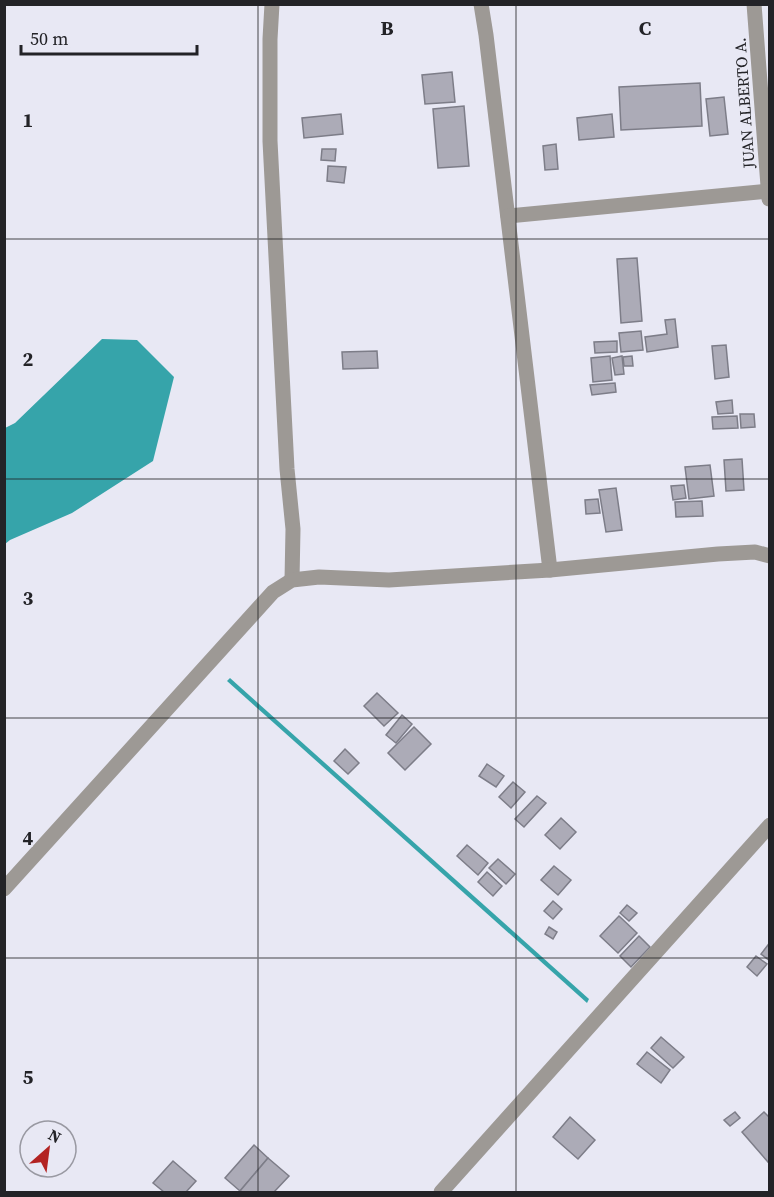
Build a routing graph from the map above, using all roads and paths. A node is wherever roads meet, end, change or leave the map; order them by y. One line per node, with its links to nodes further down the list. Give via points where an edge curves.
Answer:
1 (272, 4): 9 (street, via 270,141 293,529)
2 (481, 4): 6 (street)
3 (754, 4): 4 (street, JUAN ALBERTO A.)
4 (769, 191): 5 (street, JUAN ALBERTO A.); 6 (street)
5 (770, 199)
6 (508, 216): 8 (street)
7 (770, 556): 8 (street, via 755,552 718,554)
8 (550, 570): 9 (street, via 389,580)
9 (292, 580): 11 (street, via 273,592)
10 (770, 825): 12 (street)
11 (4, 890)
12 (441, 1192)

